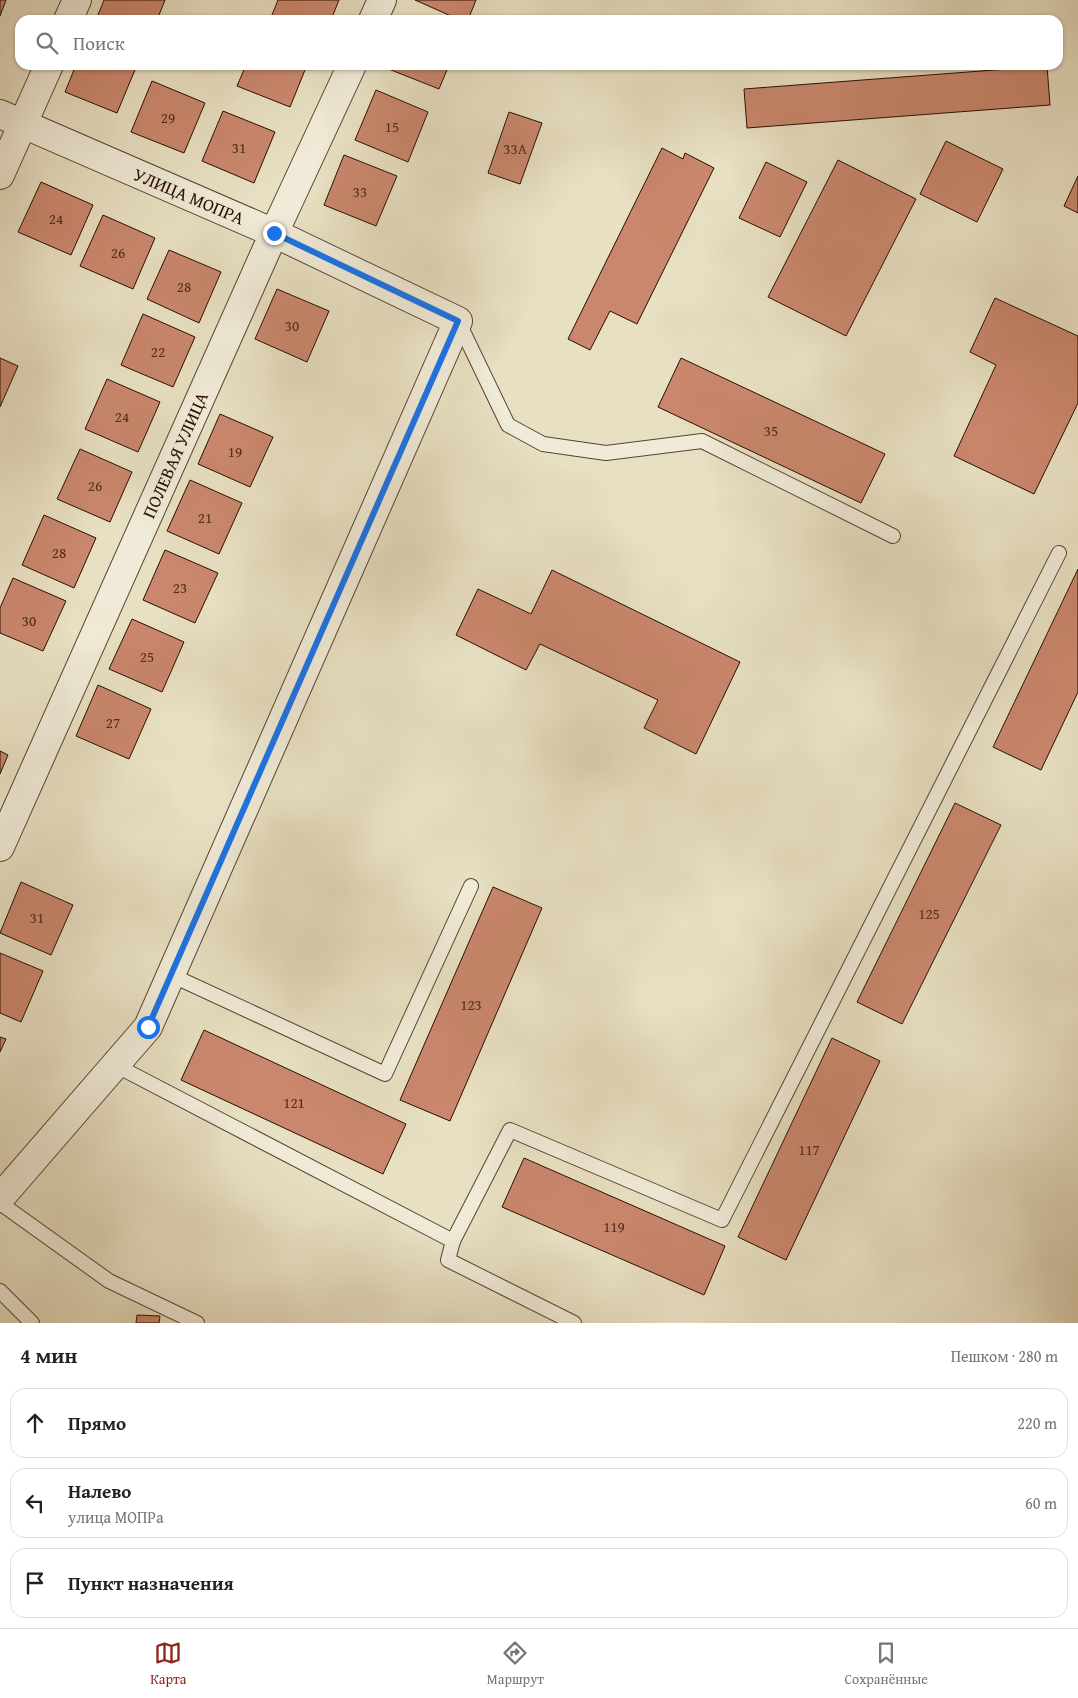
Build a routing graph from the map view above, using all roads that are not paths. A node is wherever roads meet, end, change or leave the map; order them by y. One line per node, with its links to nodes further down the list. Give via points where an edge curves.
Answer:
1 (77, 0): 3 (street)
2 (382, 0): 4 (street)
3 (70, 15)
4 (375, 15)
5 (45, 70): 7 (street)
6 (350, 70): 9 (street, ПОЛЕВАЯ УЛИЦА)
7 (11, 119): 8 (street); 9 (street, УЛИЦА МОПРА)
8 (0, 175)
9 (274, 233): 10 (street, УЛИЦА МОПРА); 13 (street, ПОЛЕВАЯ УЛИЦА)
10 (458, 321): 11 (lane, via 508,425 544,444 606,453 702,441); 15 (street)
11 (893, 536)
12 (1059, 553): 19 (lane, via 722,1220 510,1130)
13 (0, 847)
14 (471, 886): 15 (lane, via 385,1074)
15 (171, 975): 16 (street, via 148,1027)
16 (115, 1065): 17 (street); 19 (lane)
17 (0, 1198)
18 (0, 1203): 22 (lane, via 109,1281)
19 (453, 1241): 23 (lane, via 448,1260)
20 (0, 1292): 21 (lane)
21 (32, 1323)
22 (197, 1323)
23 (574, 1323)

